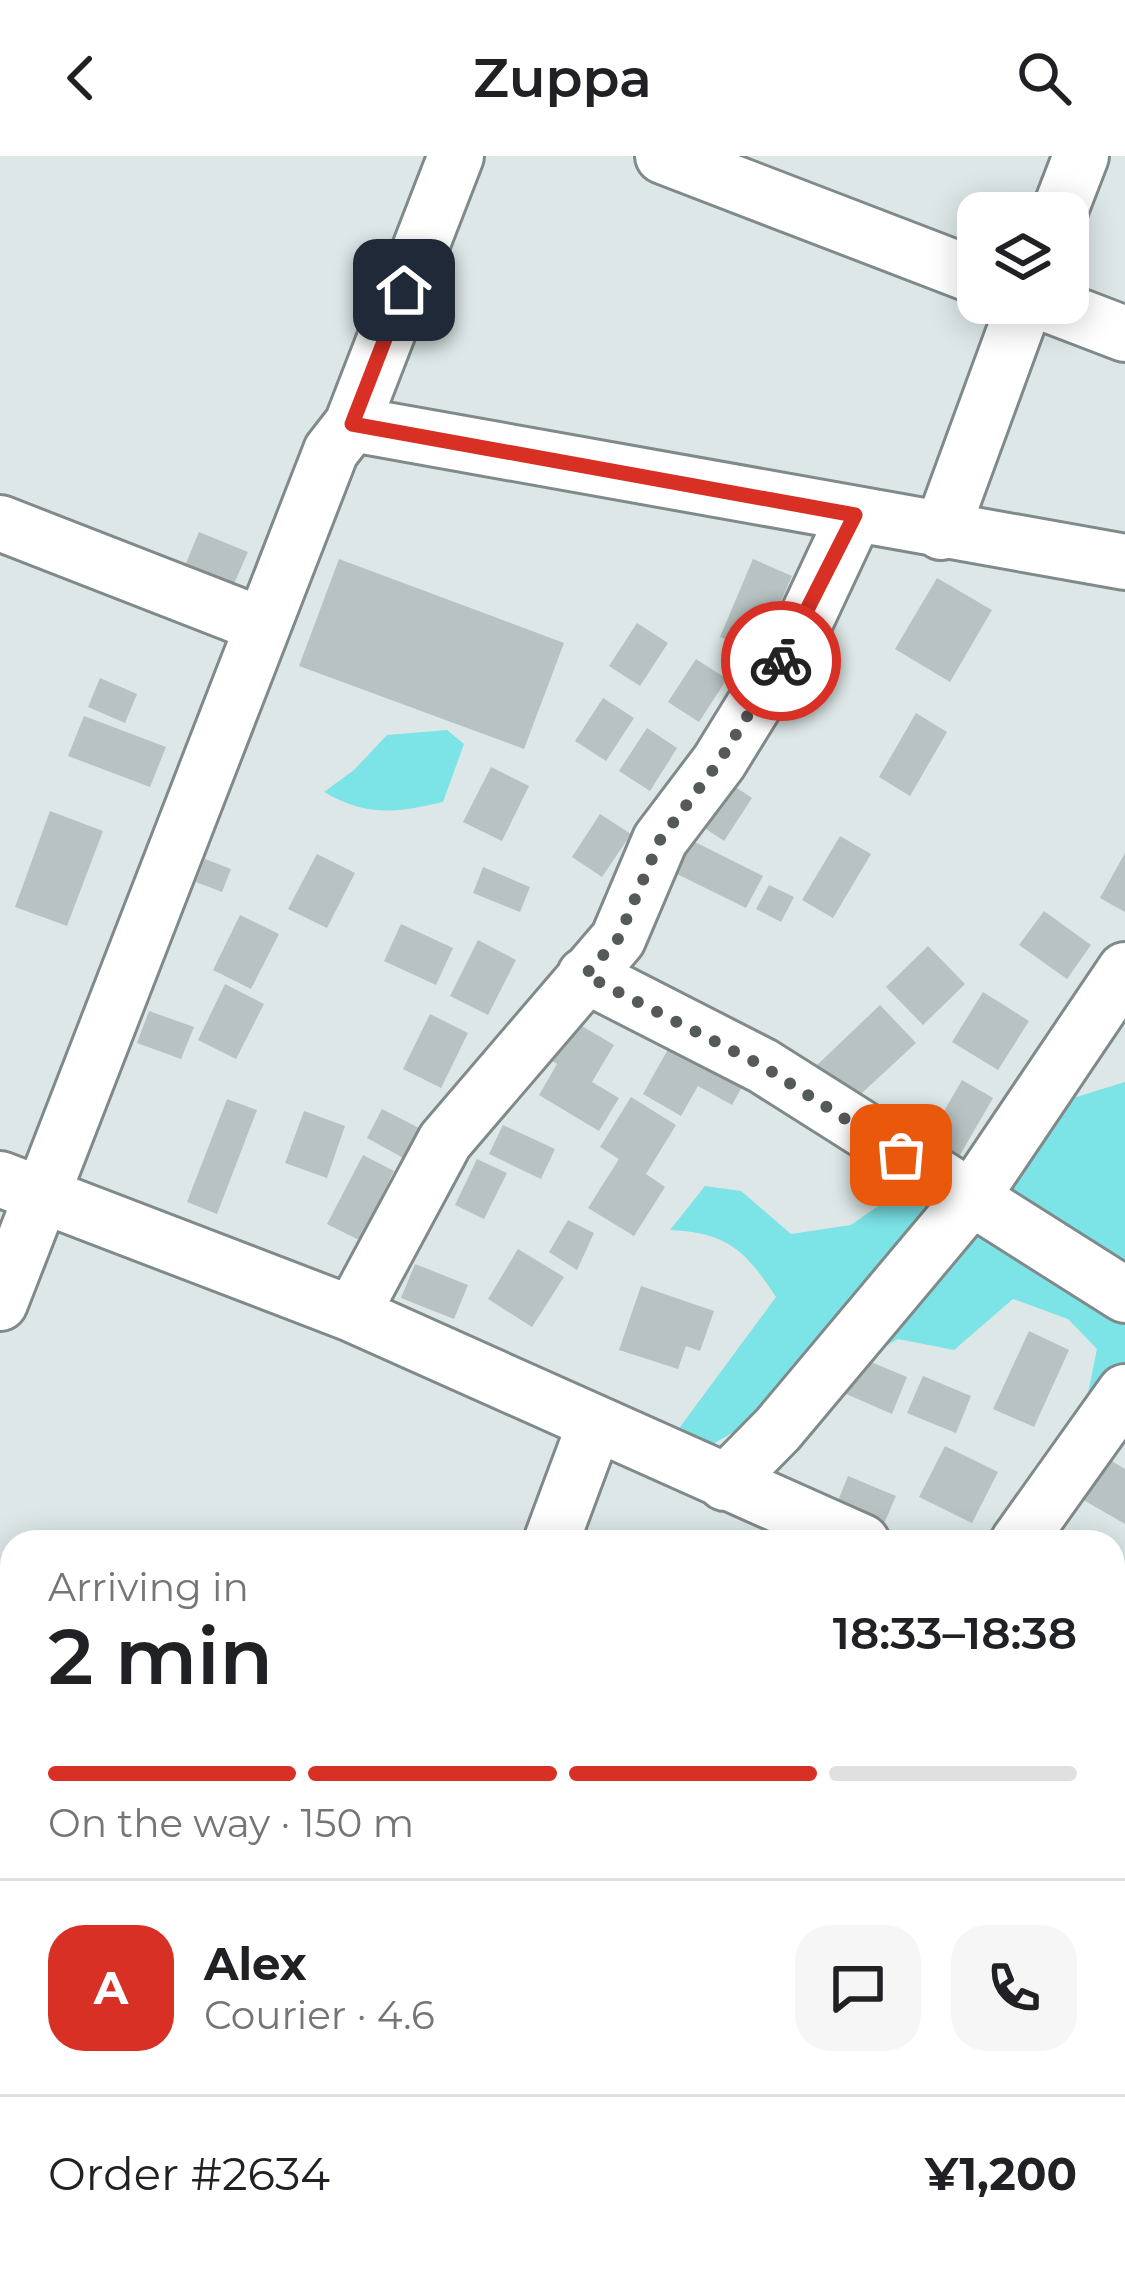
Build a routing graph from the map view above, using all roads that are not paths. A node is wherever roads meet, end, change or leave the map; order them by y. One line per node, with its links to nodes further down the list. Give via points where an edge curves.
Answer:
1 (456, 156): 9 (street)
2 (663, 156): 5 (street)
3 (1081, 156): 4 (street)
4 (1067, 192)
5 (957, 269)
6 (1089, 320): 8 (street)
7 (1016, 324): 12 (street)
8 (1125, 334)
9 (352, 424): 10 (street); 14 (street, via 331,451)
10 (855, 515): 12 (street); 16 (street, via 804,624 660,840 618,939)
11 (0, 523): 14 (street)
12 (941, 532): 13 (street)
13 (1125, 562)
14 (262, 625): 17 (street)
15 (1125, 970): 18 (street)
16 (585, 975): 18 (street, via 763,1066); 21 (street, via 445,1141)
17 (21, 1187): 20 (street); 21 (street)
18 (970, 1200): 19 (street); 24 (street)
19 (1125, 1295)
20 (0, 1303)
21 (352, 1314): 23 (street)
22 (1125, 1392): 27 (street)
23 (596, 1424): 24 (street); 25 (street)
24 (725, 1483): 26 (street)
25 (556, 1530)
26 (834, 1530)
27 (1027, 1530)

